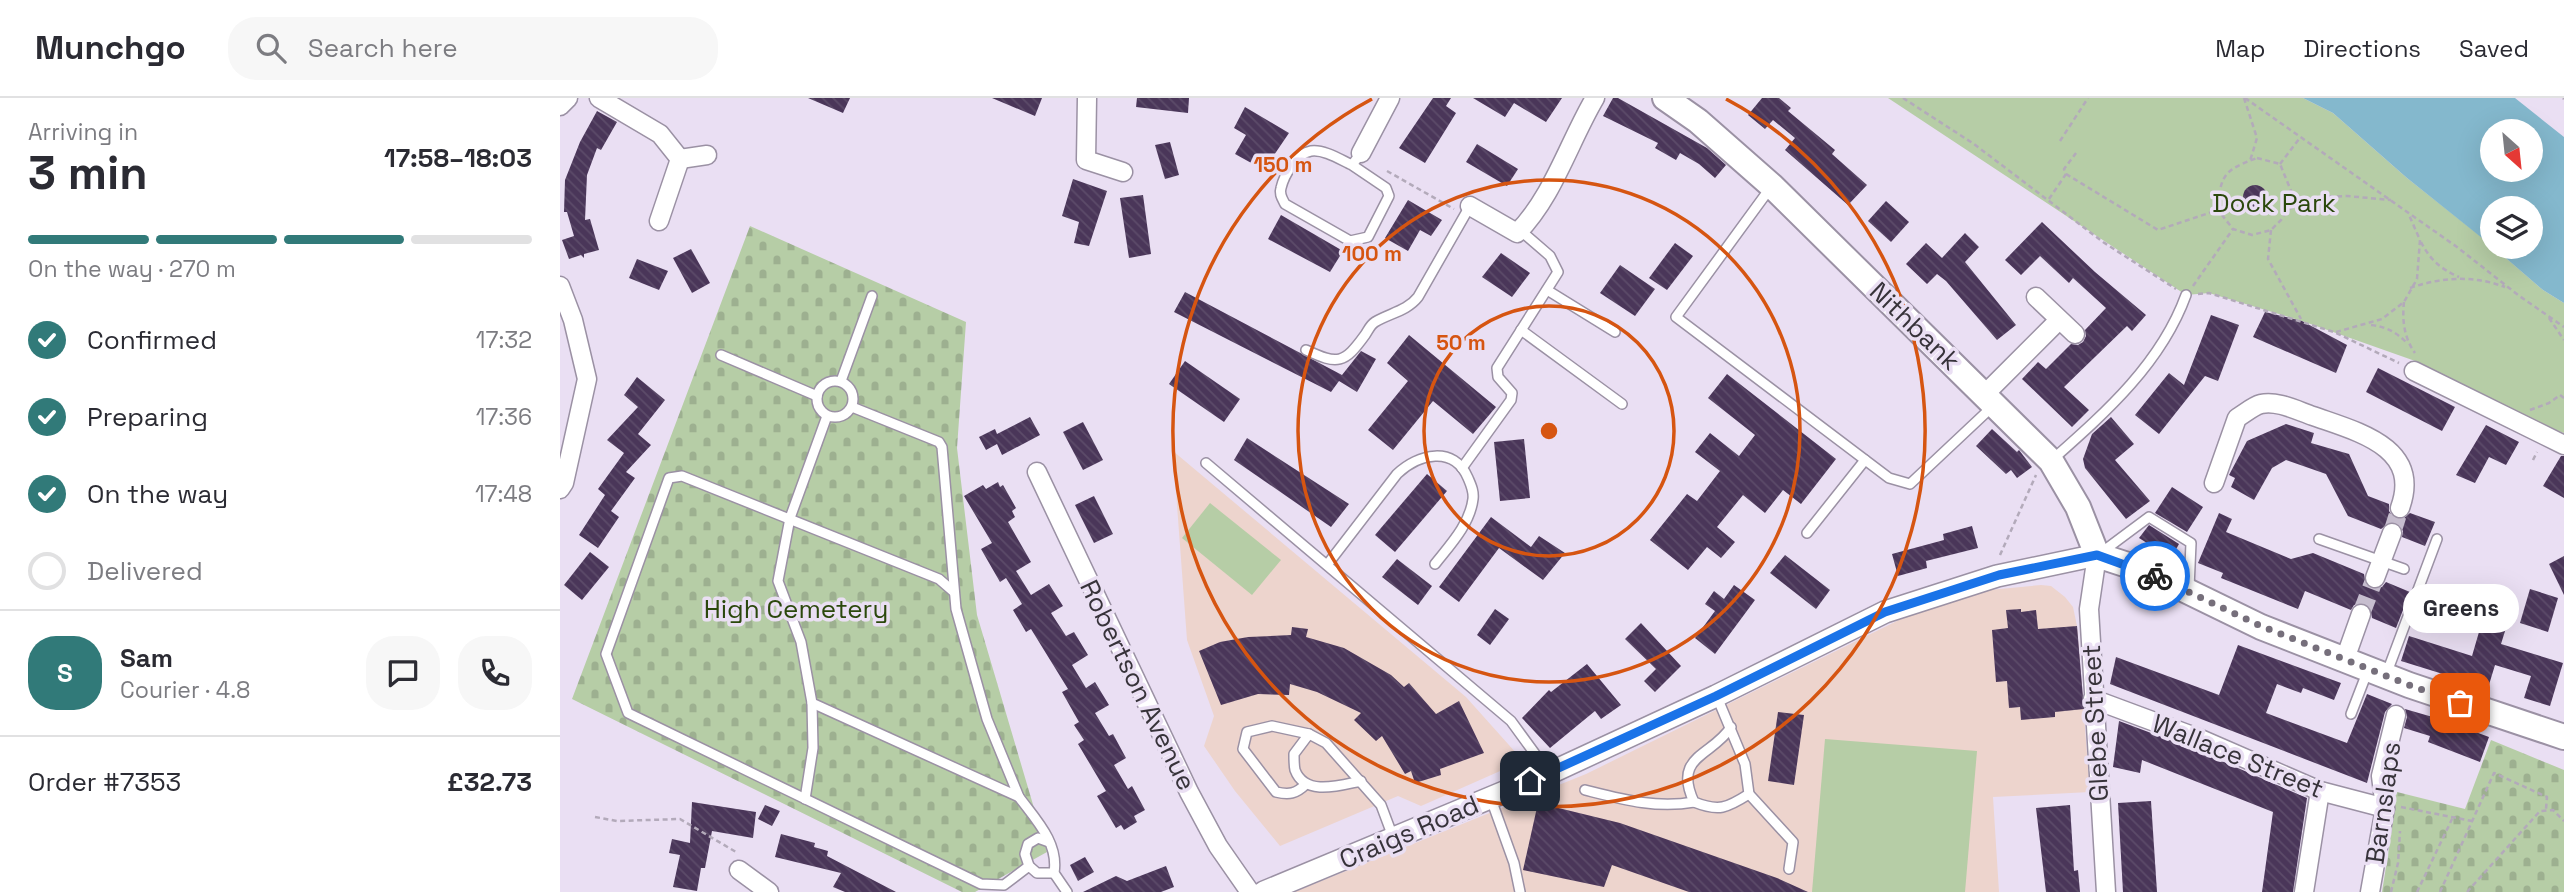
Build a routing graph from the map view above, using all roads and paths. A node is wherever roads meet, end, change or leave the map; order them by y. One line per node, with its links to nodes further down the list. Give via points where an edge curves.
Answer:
1 (568, 98): 11 (street)
2 (599, 98): 17 (street, via 660,134)
3 (1087, 98): 21 (street, via 1086,160)
4 (1391, 98): 18 (street)
5 (1595, 98): 32 (street, via 1554,179)
6 (1665, 98): 12 (main road, Nithbank)
7 (1687, 98): 12 (main road)
8 (1903, 98): 24 (path)
9 (2088, 98): 14 (path)
10 (2244, 98): 13 (path); 19 (path, via 2257,138)
11 (560, 106)
12 (1698, 121): 23 (main road, Nithbank)
13 (2300, 138): 20 (path); 25 (path)
14 (2060, 141)
15 (2076, 153): 22 (path, via 2064,169)
16 (708, 155): 17 (street)
17 (680, 159): 30 (street)
18 (1357, 159): 18 (lane, via 1389,196 1365,239 1350,241 1289,208 1282,197 1281,187 1303,153 1319,151); 26 (path, via 1369,161 1459,211)
19 (2250, 161): 20 (path); 28 (path, via 2231,168 2225,177 2219,187)
20 (2280, 164): 27 (path, via 2294,198)
21 (1123, 172)
22 (2066, 174): 24 (path); 28 (path, via 2158,230)
23 (1772, 186): 62 (main road, Nithbank); 68 (lane, via 1676,317)
24 (2048, 200): 40 (path, via 2104,243)
25 (2391, 200): 27 (path, via 2325,197); 29 (path)
26 (1470, 206): 32 (street, via 1517,233); 56 (lane, via 1410,306 1372,325 1342,360 1327,360)
27 (2288, 209): 33 (path)
28 (2218, 210): 31 (path)
29 (2408, 212): 34 (path); 38 (path)
30 (659, 221)
31 (2233, 229): 33 (path, via 2252,234); 40 (path)
32 (1520, 230): 39 (lane, via 1556,266 1556,276)
33 (2271, 230): 46 (path, via 2268,259)
34 (2420, 240): 35 (path, via 2429,257); 37 (path, via 2417,279)
35 (2462, 279): 37 (path, via 2448,278); 38 (path)
36 (560, 286): 53 (street)
37 (2410, 289): 43 (path)
38 (2510, 289): 44 (path)
39 (1547, 290): 49 (lane); 50 (lane)
40 (2186, 295): 46 (path, via 2209,293); 69 (lane, via 2154,356 2106,413)
41 (872, 296): 59 (lane)
42 (2036, 297): 45 (street)
43 (2404, 302): 47 (path); 55 (path)
44 (2547, 315): 48 (path); 54 (path)
45 (2059, 320): 52 (street); 62 (street)
46 (2302, 321): 51 (path)
47 (2369, 324): 51 (path); 55 (path, via 2385,326)
48 (2564, 327)
49 (1521, 330): 63 (lane); 71 (lane, via 1497,368 1498,377 1512,393 1511,400)
50 (1615, 332)
51 (2334, 332): 58 (path)
52 (2075, 334)
53 (569, 337): 74 (street, via 587,379)
54 (2564, 340)
55 (2407, 343): 58 (path, via 2415,354)
56 (1306, 350)
57 (721, 355): 60 (lane)
58 (2414, 370): 65 (street)
59 (841, 382): 60 (lane, via 828,382); 64 (lane, via 850,389)
60 (817, 396): 66 (lane)
61 (2564, 398): 65 (path, via 2531,410)
62 (1990, 399): 68 (lane, via 1910,484 1889,478); 69 (main road, Nithbank)
63 (1622, 404)
64 (852, 407): 66 (lane, via 838,417); 87 (lane, via 942,447)
65 (2498, 413): 67 (street)
66 (827, 416): 76 (lane)
67 (2564, 445)
68 (1865, 460): 77 (lane)
69 (2051, 461): 81 (main road, Nithbank, via 2078,507); 86 (path, via 2033,477 1996,565)
70 (1206, 463): 83 (lane)
71 (1462, 468): 82 (lane, via 1474,492 1473,502 1468,518); 83 (lane, via 1442,456 1409,463)
72 (1037, 472): 126 (street, Robertson Avenue, via 1189,792)
73 (2214, 483): 75 (street, via 2237,418 2261,404 2280,405 2386,446 2403,471 2406,492)
74 (560, 489)
75 (2400, 509)
76 (790, 518): 87 (lane, via 939,579); 94 (lane, via 778,581 802,642); 108 (lane, via 682,476 669,478 606,654 628,713)
77 (1807, 533)
78 (2392, 533): 84 (street)
79 (2319, 538): 84 (lane)
80 (2437, 539): 91 (lane)
81 (2097, 555): 86 (street, Craigs Road); 88 (main road, via 2146,571); 88 (lane, via 2149,516 2191,543); 93 (street, Glebe Street, via 2089,609)
82 (1435, 564)
83 (1327, 565): 100 (lane, via 1511,721)
84 (2378, 569): 85 (lane)
85 (2404, 569)
86 (1997, 576): 92 (street, Craigs Road, via 1885,612)
87 (954, 592): 106 (lane, via 987,719)
88 (2189, 593): 90 (main road)
89 (2361, 614): 90 (street)
90 (2345, 659): 91 (main road)
91 (2377, 672): 95 (lane); 99 (main road)
92 (1716, 696): 97 (lane); 100 (street, Craigs Road)
93 (2093, 699): 104 (street, Wallace Street); 129 (street, Glebe Street)
94 (812, 703): 106 (lane); 108 (lane, via 813,748)
95 (2351, 714)
96 (2396, 715): 110 (street, Barnslaps, via 2381,776)
97 (1731, 727): 105 (lane, via 1745,764); 109 (lane, via 1694,761 1687,778)
98 (1309, 734): 101 (lane, via 1325,743); 102 (lane, via 1294,754 1295,771); 102 (lane, via 1272,726 1247,732 1243,749 1276,792 1289,794)
99 (2564, 737)
100 (1550, 773): 107 (street, Craigs Road)
101 (1361, 781): 102 (lane, via 1321,788); 118 (lane, via 1381,805)
102 (1306, 784)
103 (1584, 790): 109 (lane, via 1636,803 1673,806)
104 (2320, 791): 110 (street, Wallace Street); 130 (street)
105 (1749, 794): 109 (lane, via 1713,810); 121 (lane, via 1793,842)
106 (1019, 797): 119 (lane)
107 (1491, 797): 118 (street, Craigs Road); 128 (lane)
108 (805, 799): 120 (lane, via 981,884 1004,885)
109 (1694, 802)
110 (2385, 808): 131 (street, Barnslaps)
111 (2546, 809): 115 (path, via 2547,797 2494,773); 116 (path); 135 (path, via 2517,834)
112 (595, 817): 122 (path, via 617,821 680,818 736,852)
113 (2401, 817): 114 (path, via 2401,805)
114 (2453, 817): 115 (path); 133 (path)
115 (2472, 821): 134 (path)
116 (2564, 821)
117 (2400, 828): 132 (path)
118 (1394, 838): 127 (street, Craigs Road)
119 (1049, 842): 120 (lane, via 1038,838 1028,844); 123 (lane, via 1056,858)
120 (1029, 866): 123 (lane, via 1037,873)
121 (1789, 869)
122 (739, 870): 124 (street)
123 (1054, 873): 125 (lane)
124 (768, 892)
125 (1067, 892)
126 (1250, 892)
127 (1264, 892)
128 (1520, 892)
129 (2106, 892)
130 (2304, 892)
131 (2370, 892)
132 (2391, 892)
133 (2417, 892)
134 (2441, 892)
135 (2467, 892)

